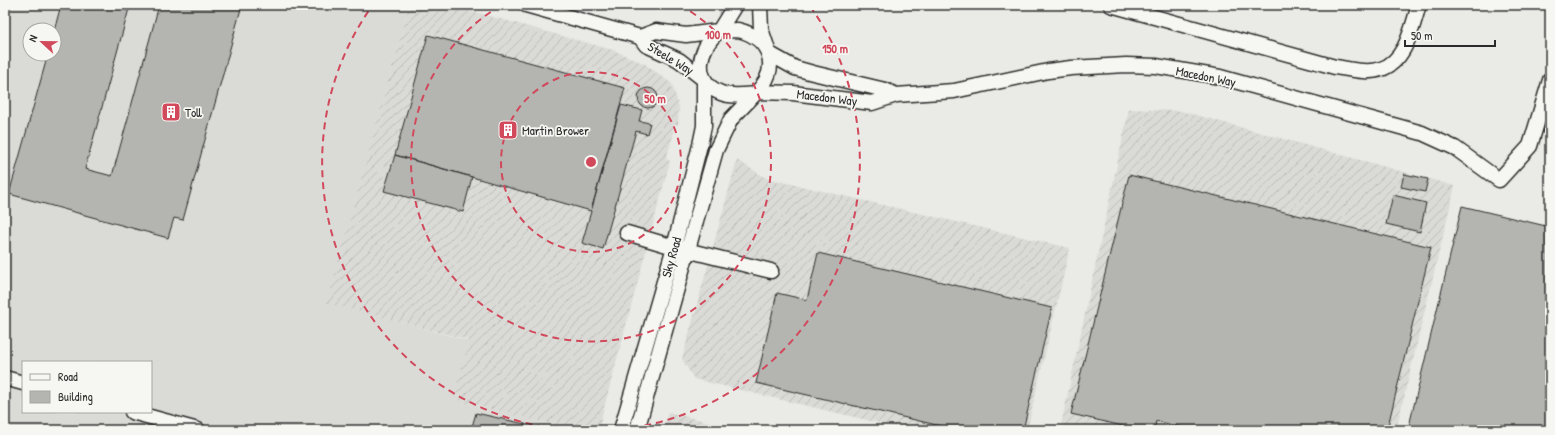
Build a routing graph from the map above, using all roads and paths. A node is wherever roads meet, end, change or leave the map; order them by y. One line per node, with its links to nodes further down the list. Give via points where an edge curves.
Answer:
1 (526, 5): 7 (street, Steele Way)
2 (735, 5): 6 (street)
3 (760, 5): 8 (street, via 761,29)
4 (1111, 5): 5 (street, via 1335,67 1362,71 1380,70 1390,65 1401,53)
5 (1419, 5)
6 (718, 31): 7 (street, Steele Way, via 686,35 656,31); 8 (street, via 746,32 760,41); 9 (street, via 704,48 701,64)
7 (640, 37): 9 (street, Steele Way, via 646,45 679,60)
8 (769, 52): 11 (street, via 767,75); 12 (street, Macedon Way, via 795,68)
9 (703, 79): 11 (street, via 713,88 729,95); 14 (street, Sky Road, via 704,126)
10 (1550, 80): 12 (street, Macedon Way, via 1530,146 1499,180 1465,154 1422,133 1259,87 1188,71 1126,65 1071,68 954,91)
11 (756, 93): 12 (street, Macedon Way, via 793,93 872,103); 14 (street, Sky Road, via 730,119 721,135)
12 (896, 95)
13 (627, 233): 14 (street)
14 (681, 249): 15 (street); 20 (street, Sky Road); 21 (street, Sky Road)
15 (771, 271)
16 (5, 378): 17 (street)
17 (22, 383)
18 (136, 413): 19 (street)
19 (198, 430)
20 (621, 430)
21 (637, 430)

